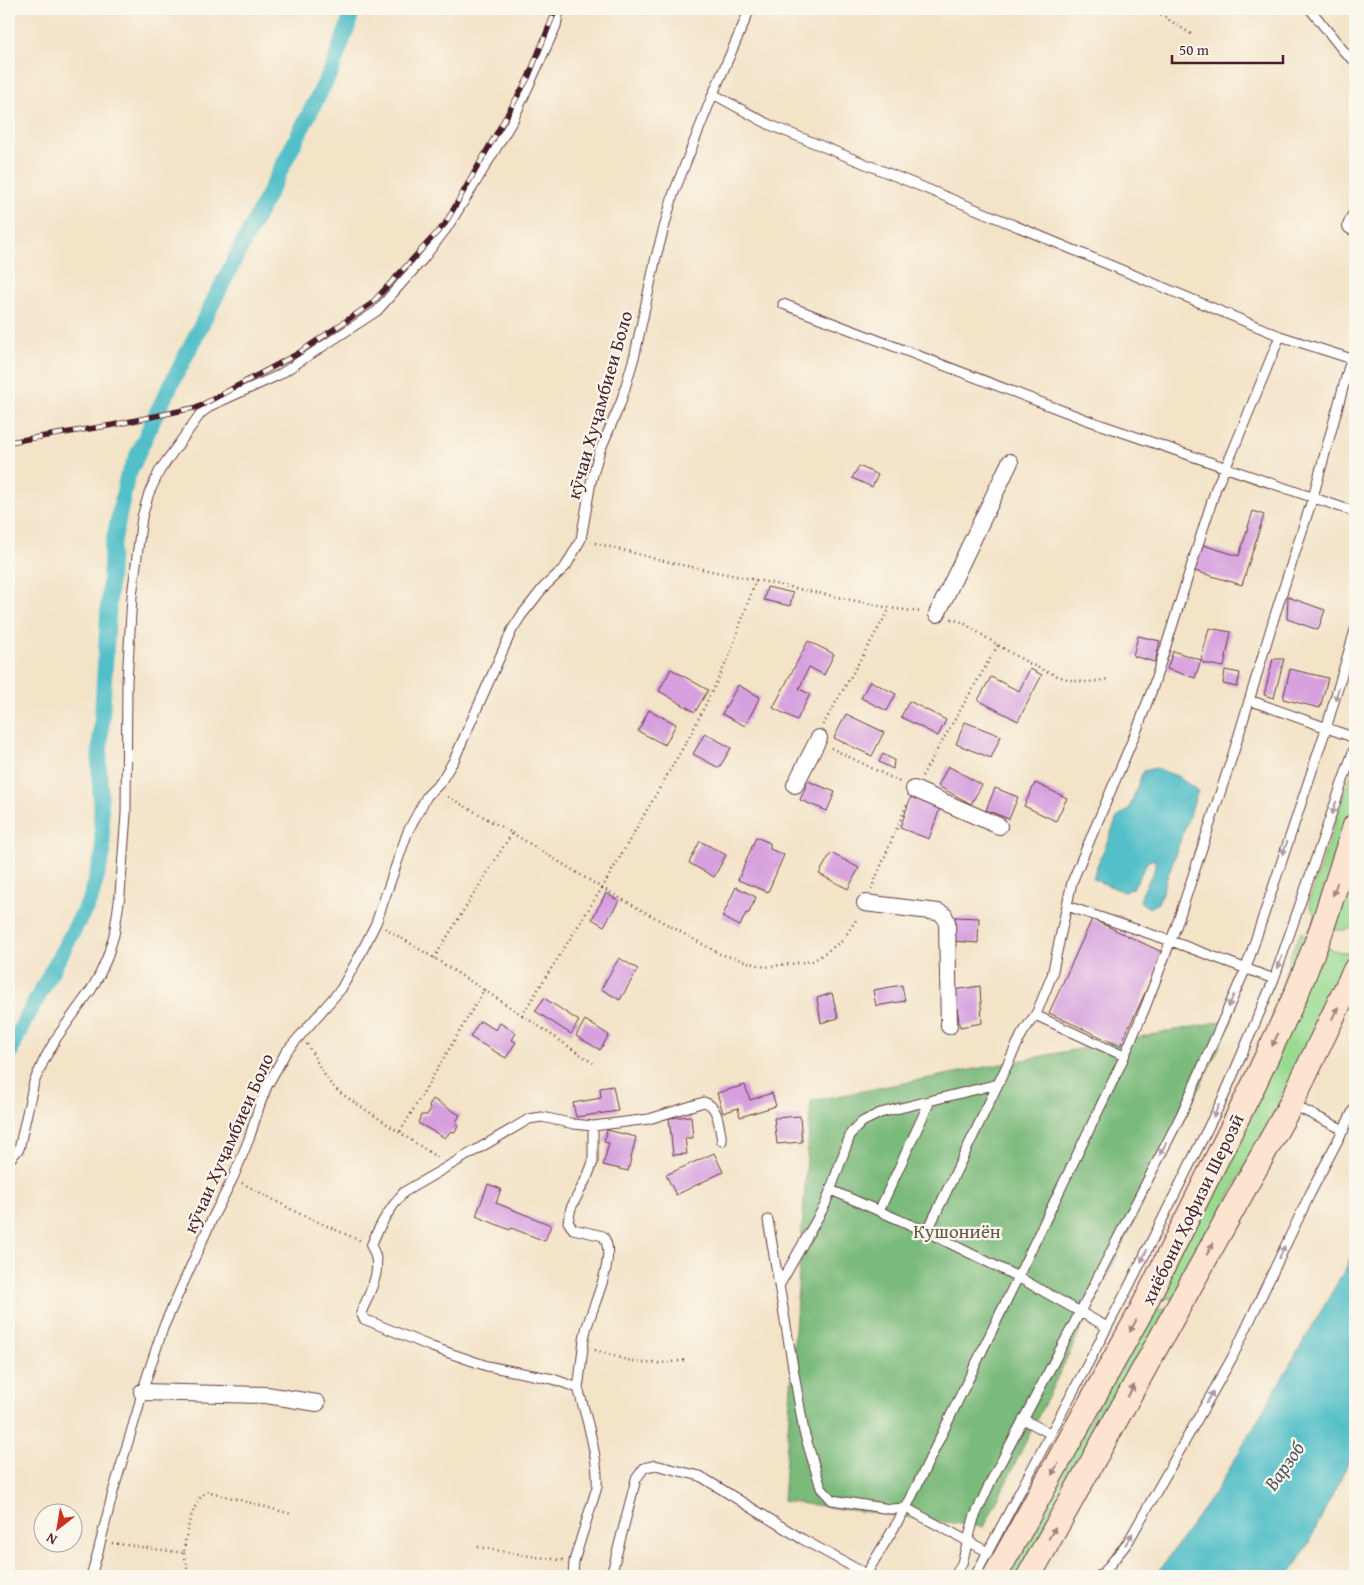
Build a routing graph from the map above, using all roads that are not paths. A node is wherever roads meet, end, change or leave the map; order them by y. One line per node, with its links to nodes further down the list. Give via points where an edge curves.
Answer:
1 (559, 9): 40 (lane, via 556,26 513,120 446,229 423,259 377,311 279,375 201,413 160,470 149,493 142,517 132,596 127,681 126,814 114,935 100,974 45,1058 34,1082 19,1149)
2 (750, 9): 5 (lane, кӯчаи Хуҷамбиеи Боло)
3 (1310, 9): 4 (lane)
4 (1355, 61)
5 (713, 94): 7 (lane, via 770,125); 50 (lane, кӯчаи Хуҷамбиеи Боло, via 673,195 635,354 591,482 581,539 566,566 543,588 512,630 454,760 422,804 408,831 376,923 341,989 286,1052 267,1086 234,1178 163,1328)
6 (783, 304): 10 (lane, via 1087,420)
7 (1280, 336): 8 (lane); 10 (lane)
8 (1353, 360): 11 (lane)
9 (1010, 462): 13 (street)
10 (1226, 468): 11 (lane); 25 (lane, via 1216,488 1153,687 1072,882)
11 (1313, 497): 12 (lane); 15 (lane)
12 (1355, 512)
13 (937, 614)
14 (1355, 630): 16 (lane, one-way to 16)
15 (1249, 700): 16 (lane); 26 (lane)
16 (1326, 729): 18 (lane); 27 (lane, one-way to 27)
17 (819, 738): 20 (street)
18 (1355, 738)
19 (1355, 746): 29 (lane, one-way to 29)
20 (795, 785)
21 (914, 789): 22 (street)
22 (999, 826)
23 (1355, 826): 63 (main road, хиёбони Ҳофизи Шерозӣ, one-way to 63, via 1297,992 1254,1084 1140,1313)
24 (866, 903): 31 (street, via 944,915 947,922)
25 (1067, 906): 26 (lane); 30 (lane, via 1052,976)
26 (1171, 941): 27 (lane); 32 (lane)
27 (1246, 968): 29 (lane); 47 (lane, one-way to 47, via 1181,1115)
28 (1355, 970): 35 (main road, хиёбони Ҳофизи Шерозӣ, one-way to 28)
29 (1274, 979): 48 (lane, one-way to 48, via 1224,1096)
30 (1035, 1014): 32 (lane); 33 (lane)
31 (949, 1026)
32 (1124, 1056): 45 (lane)
33 (998, 1084): 34 (lane); 44 (lane)
34 (930, 1101): 41 (lane, via 880,1113 862,1122 851,1134); 42 (lane)
35 (1291, 1104): 38 (lane); 64 (main road, хиёбони Ҳофизи Шерозӣ, one-way to 35)
36 (1355, 1107): 38 (lane)
37 (593, 1126): 39 (lane, via 650,1119 704,1102 716,1110); 49 (lane, via 592,1162 568,1222 573,1229 603,1236 608,1264 585,1334); 49 (lane, via 542,1117 529,1119 404,1192 379,1225 371,1246 378,1263 361,1313 369,1322 432,1347 487,1366 553,1379)
38 (1344, 1130): 65 (lane, one-way to 38, via 1128,1542 1232,1358)
39 (722, 1141)
40 (9, 1160)
41 (831, 1190): 42 (lane); 46 (lane)
42 (879, 1211): 44 (lane)
43 (768, 1220): 46 (lane)
44 (927, 1232): 45 (lane)
45 (1018, 1277): 47 (lane); 54 (lane)
46 (779, 1286): 54 (lane, via 804,1432 821,1488 832,1500 890,1509)
47 (1080, 1312): 48 (lane); 52 (lane)
48 (1108, 1327): 53 (lane)
49 (578, 1388): 59 (lane, via 598,1474 574,1561)
50 (142, 1392): 51 (street, via 266,1395); 58 (lane, кӯчаи Хуҷамбиеи Боло)
51 (317, 1403)
52 (1023, 1419): 53 (lane); 55 (lane, via 974,1518)
53 (1051, 1434): 56 (lane)
54 (906, 1508): 55 (lane); 57 (lane)
55 (968, 1542): 56 (lane); 61 (lane)
56 (988, 1552): 62 (lane)
57 (866, 1575): 60 (lane, via 700,1476 655,1465 644,1468 636,1479)
58 (91, 1576)
59 (573, 1576)
60 (611, 1576)
61 (955, 1576)
62 (975, 1576)
63 (995, 1576)
64 (1029, 1576)
65 (1099, 1576)

